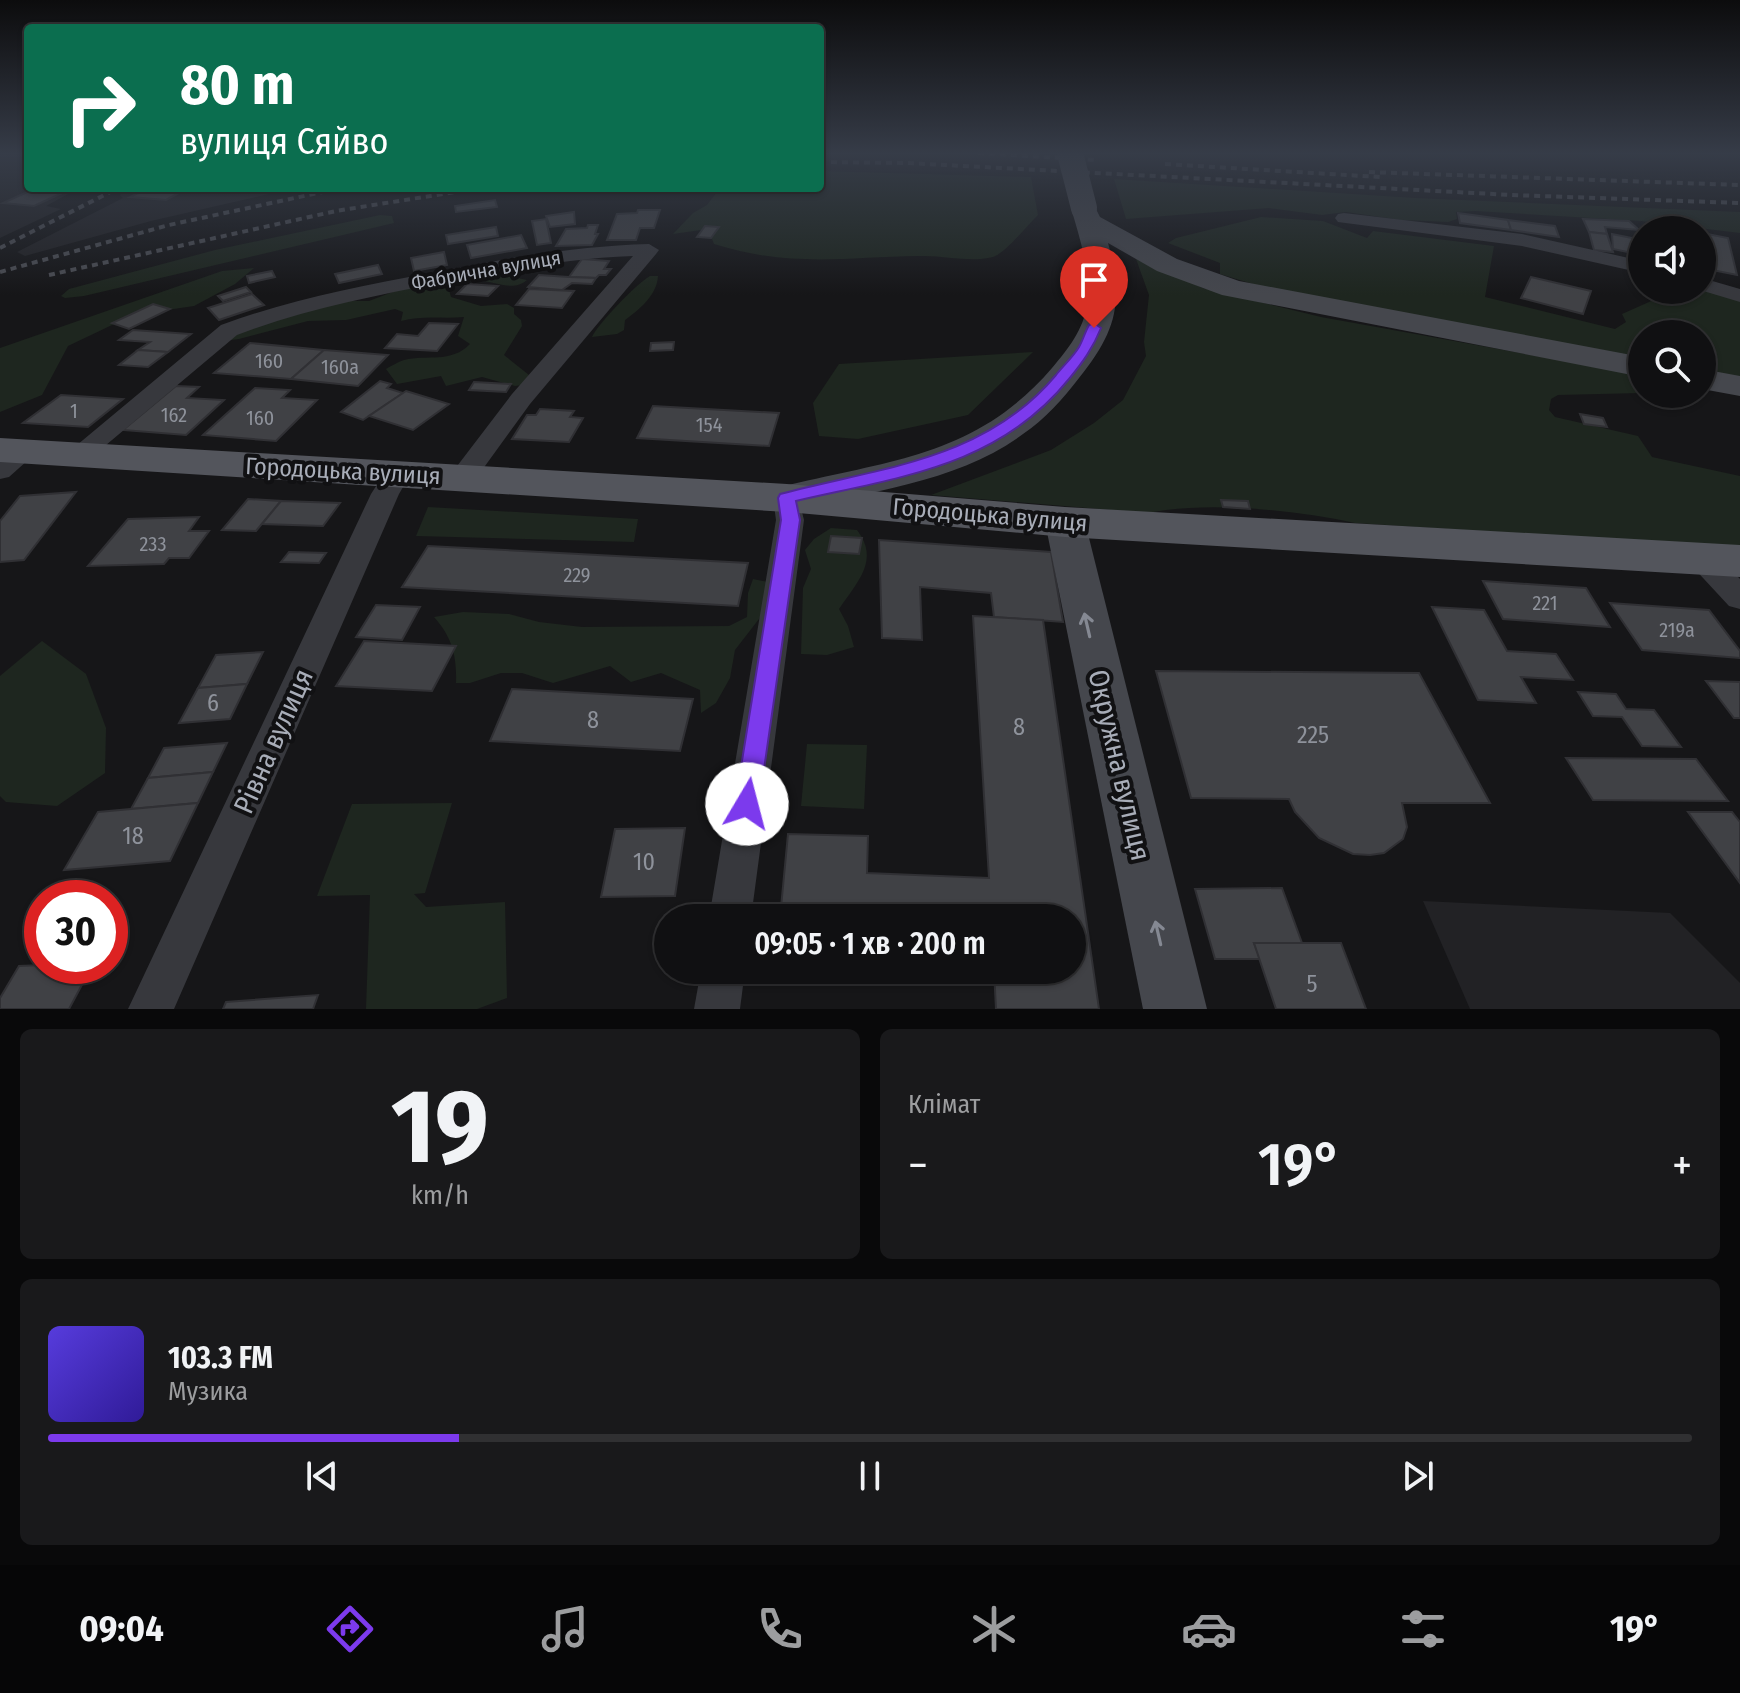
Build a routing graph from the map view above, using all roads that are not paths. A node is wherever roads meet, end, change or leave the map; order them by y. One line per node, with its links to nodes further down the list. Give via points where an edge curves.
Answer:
1 (1082, 200): 2 (main road, bridge)
2 (1086, 215): 7 (main road, via 1167,265 1232,289); 14 (main road, via 1101,266 1102,307 1086,348 1023,417 988,441 924,465)
3 (1344, 218): 4 (street, via 1522,240)
4 (1628, 264)
5 (1716, 288): 6 (street)
6 (1740, 296)
7 (1628, 364)
8 (1716, 382): 9 (main road)
9 (1740, 386)
10 (78, 455): 11 (main road, Городоцька вулиця); 12 (main road, Городоцька вулиця); 13 (street, Фабрична вулиця, via 229,330 252,321 335,298 553,256 649,250 521,399)
11 (8, 458)
12 (397, 475): 13 (main road, Городоцька вулиця); 20 (street, Рівна вулиця)
13 (462, 478): 14 (main road, Городоцька вулиця)
14 (787, 498): 15 (main road, Городоцька вулиця); 18 (street, via 790,520)
15 (1065, 522): 16 (main road, Городоцька вулиця); 22 (main road, Окружна вулиця, one-way to 15)
16 (1721, 559): 17 (street)
17 (1740, 598)
18 (732, 904)
19 (721, 984): 21 (street)
20 (151, 1009)
21 (717, 1009)
22 (1175, 1009)

